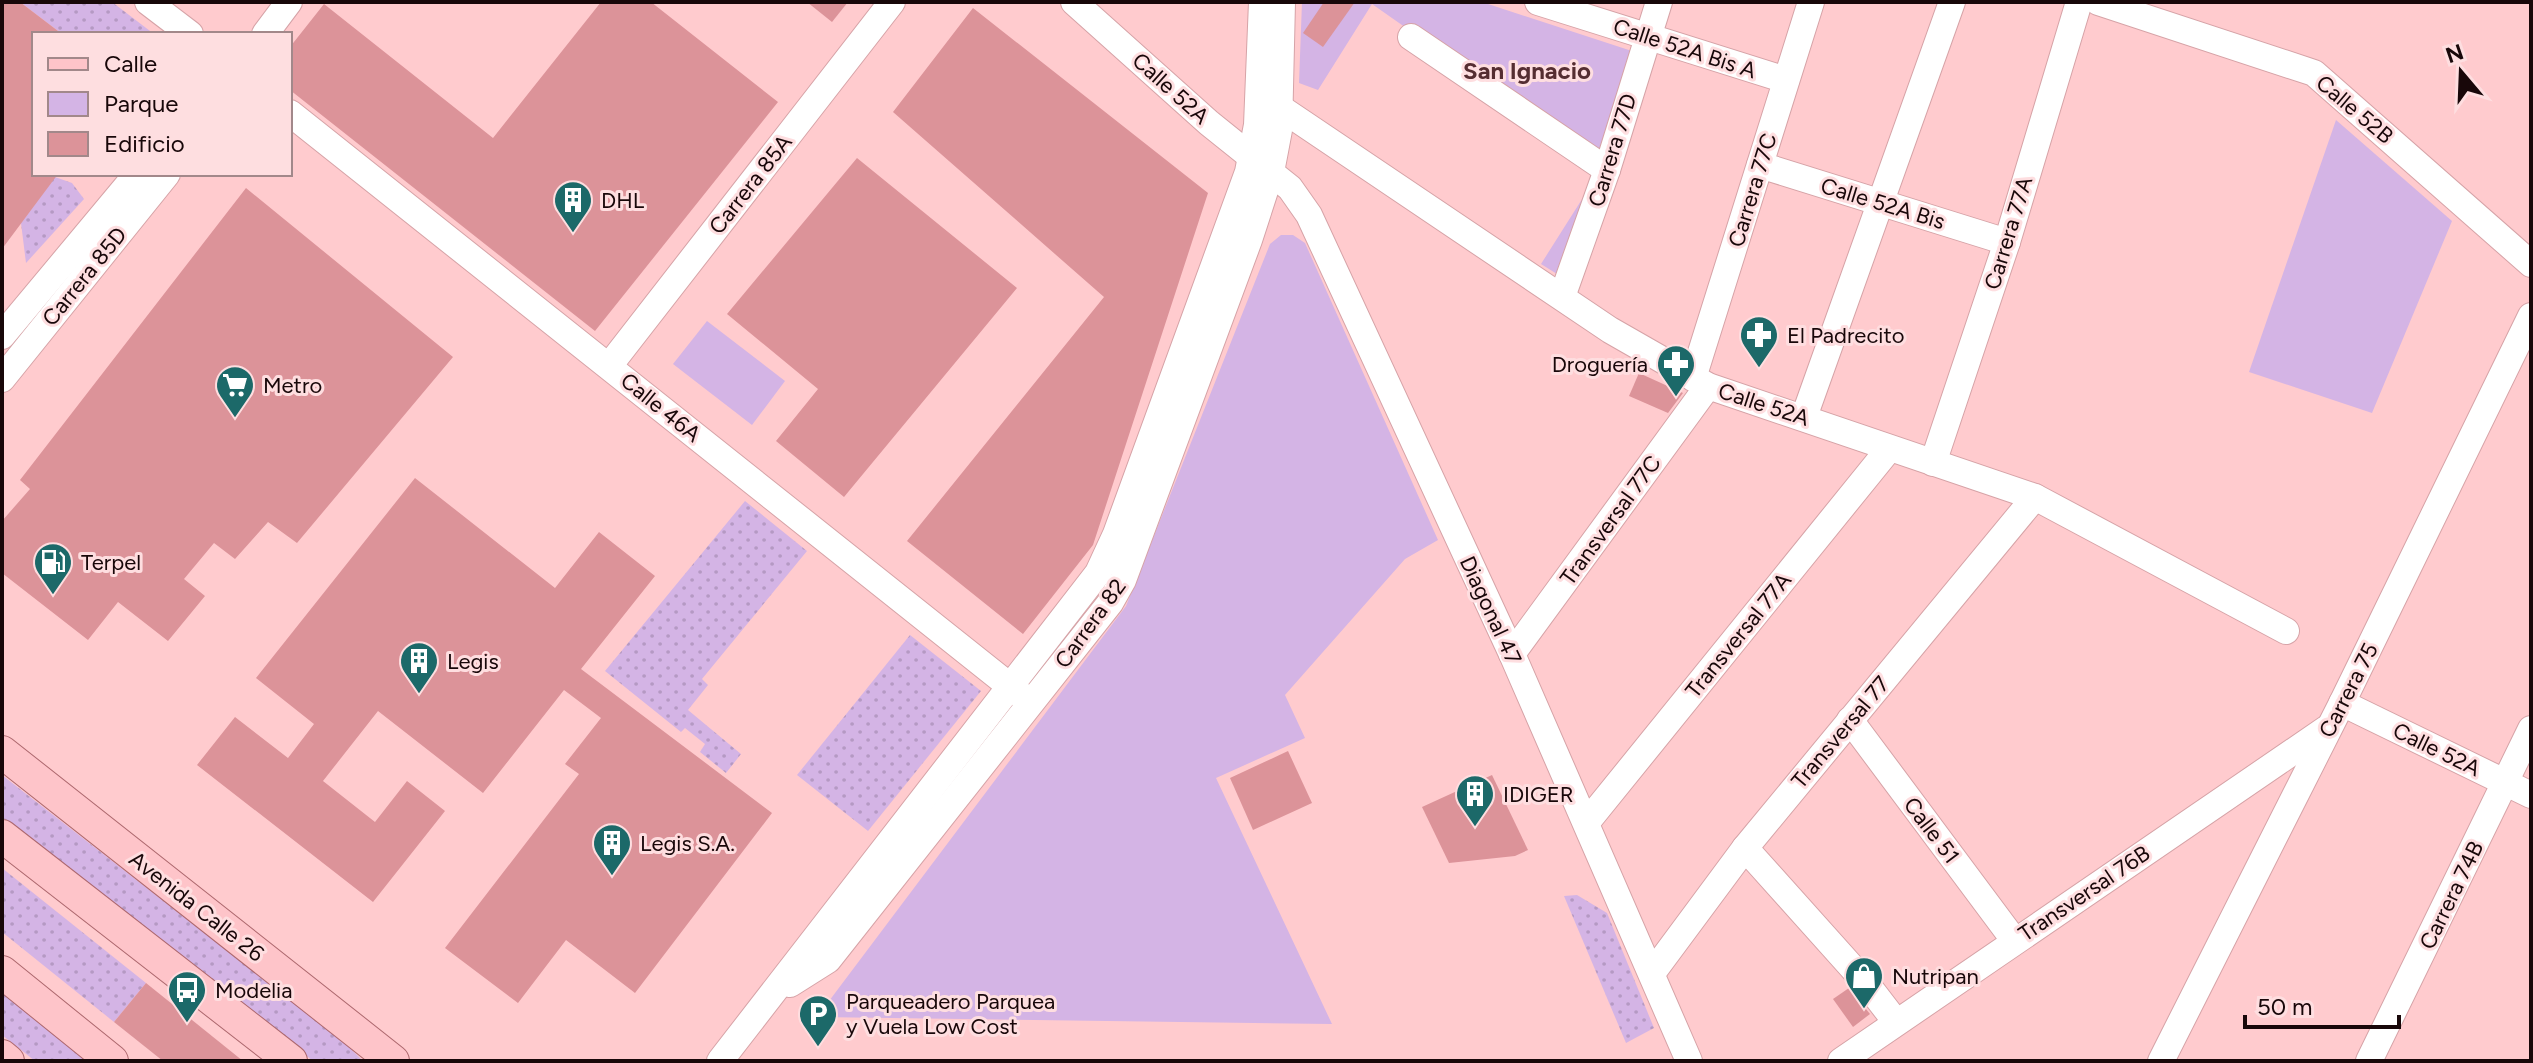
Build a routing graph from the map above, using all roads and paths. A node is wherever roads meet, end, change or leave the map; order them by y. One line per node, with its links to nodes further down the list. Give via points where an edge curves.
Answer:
1 (148, 2): 13 (street)
2 (289, 2): 14 (street)
3 (892, 2): 31 (street, Carrera 85A)
4 (1074, 2): 20 (street, Calle 52A)
5 (1262, 2): 20 (street)
6 (1282, 2): 18 (street)
7 (1659, 2): 16 (street, Carrera 77D)
8 (1811, 2): 17 (street, Carrera 77C)
9 (1952, 2): 25 (street)
10 (2079, 2): 26 (street, Carrera 77A)
11 (2098, 2): 27 (street, Calle 52B, via 2314,73)
12 (1546, 3): 16 (street, Calle 52A Bis A)
13 (187, 32)
14 (266, 32)
15 (1411, 37): 22 (street)
16 (1648, 37): 17 (street, Calle 52A Bis A); 22 (street, Carrera 77D)
17 (1786, 80): 21 (street, Carrera 77C)
18 (1279, 107): 20 (street, via 1278,145); 28 (street, Calle 52A)
19 (292, 115): 31 (street, Calle 46A)
20 (1261, 164): 39 (street, Diagonal 47, via 1290,188 1309,215); 40 (street, Carrera 82, via 1098,573); 41 (street, Carrera 82, via 1138,548 1110,603)
21 (1760, 165): 25 (street, Calle 52A Bis); 33 (street, Carrera 77C)
22 (1607, 170): 28 (street, Carrera 77D)
23 (135, 176): 30 (street, Carrera 85D)
24 (165, 176): 32 (street, Carrera 85D)
25 (1880, 202): 26 (street, Calle 52A Bis); 34 (street)
26 (2007, 242): 36 (street, Carrera 77A)
27 (2531, 264)
28 (1562, 297): 33 (street, Calle 52A)
29 (2531, 316): 42 (street, Carrera 75)
30 (2, 336)
31 (609, 366): 40 (street, Calle 46A)
32 (2, 379)
33 (1700, 382): 34 (street, Calle 52A); 39 (street, Transversal 77C)
34 (1804, 417): 35 (street, Calle 52A)
35 (1889, 449): 36 (street, Calle 52A); 49 (street, Transversal 77A)
36 (1933, 463): 37 (street, Calle 52A)
37 (2035, 497): 38 (street, Calle 52A); 43 (street, Transversal 77)
38 (2286, 631)
39 (1512, 654): 49 (street, Diagonal 47)
40 (1010, 686): 41 (street, Calle 46A); 55 (street, Carrera 82)
41 (1030, 703): 55 (street, Carrera 82, via 828,960)
42 (2342, 703): 44 (street, Carrera 75); 47 (street, Calle 52A)
43 (1850, 720): 51 (street, Transversal 77); 52 (street, Calle 51)
44 (2329, 727): 52 (street, Transversal 76B); 58 (street, Carrera 75)
45 (2531, 729): 47 (street, Carrera 74B)
46 (2, 752): 62 (main road, Avenida Calle 26)
47 (2506, 783): 48 (street, Calle 52A); 66 (street, Carrera 74B)
48 (2531, 795)
49 (1587, 822): 54 (street, Diagonal 47)
50 (2, 836): 61 (main road)
51 (1745, 848): 54 (street, Transversal 77); 56 (street)
52 (2014, 940): 56 (street, Transversal 76B)
53 (2, 972): 60 (main road)
54 (1653, 972): 64 (street, Diagonal 47)
55 (777, 992): 63 (street, Carrera 82)
56 (1896, 1022): 65 (street, Transversal 76B)
57 (2, 1056): 59 (main road)
58 (2169, 1058)
59 (8, 1061)
60 (112, 1061)
61 (291, 1061)
62 (393, 1061)
63 (720, 1061)
64 (1689, 1061)
65 (1841, 1061)
66 (2369, 1061)

